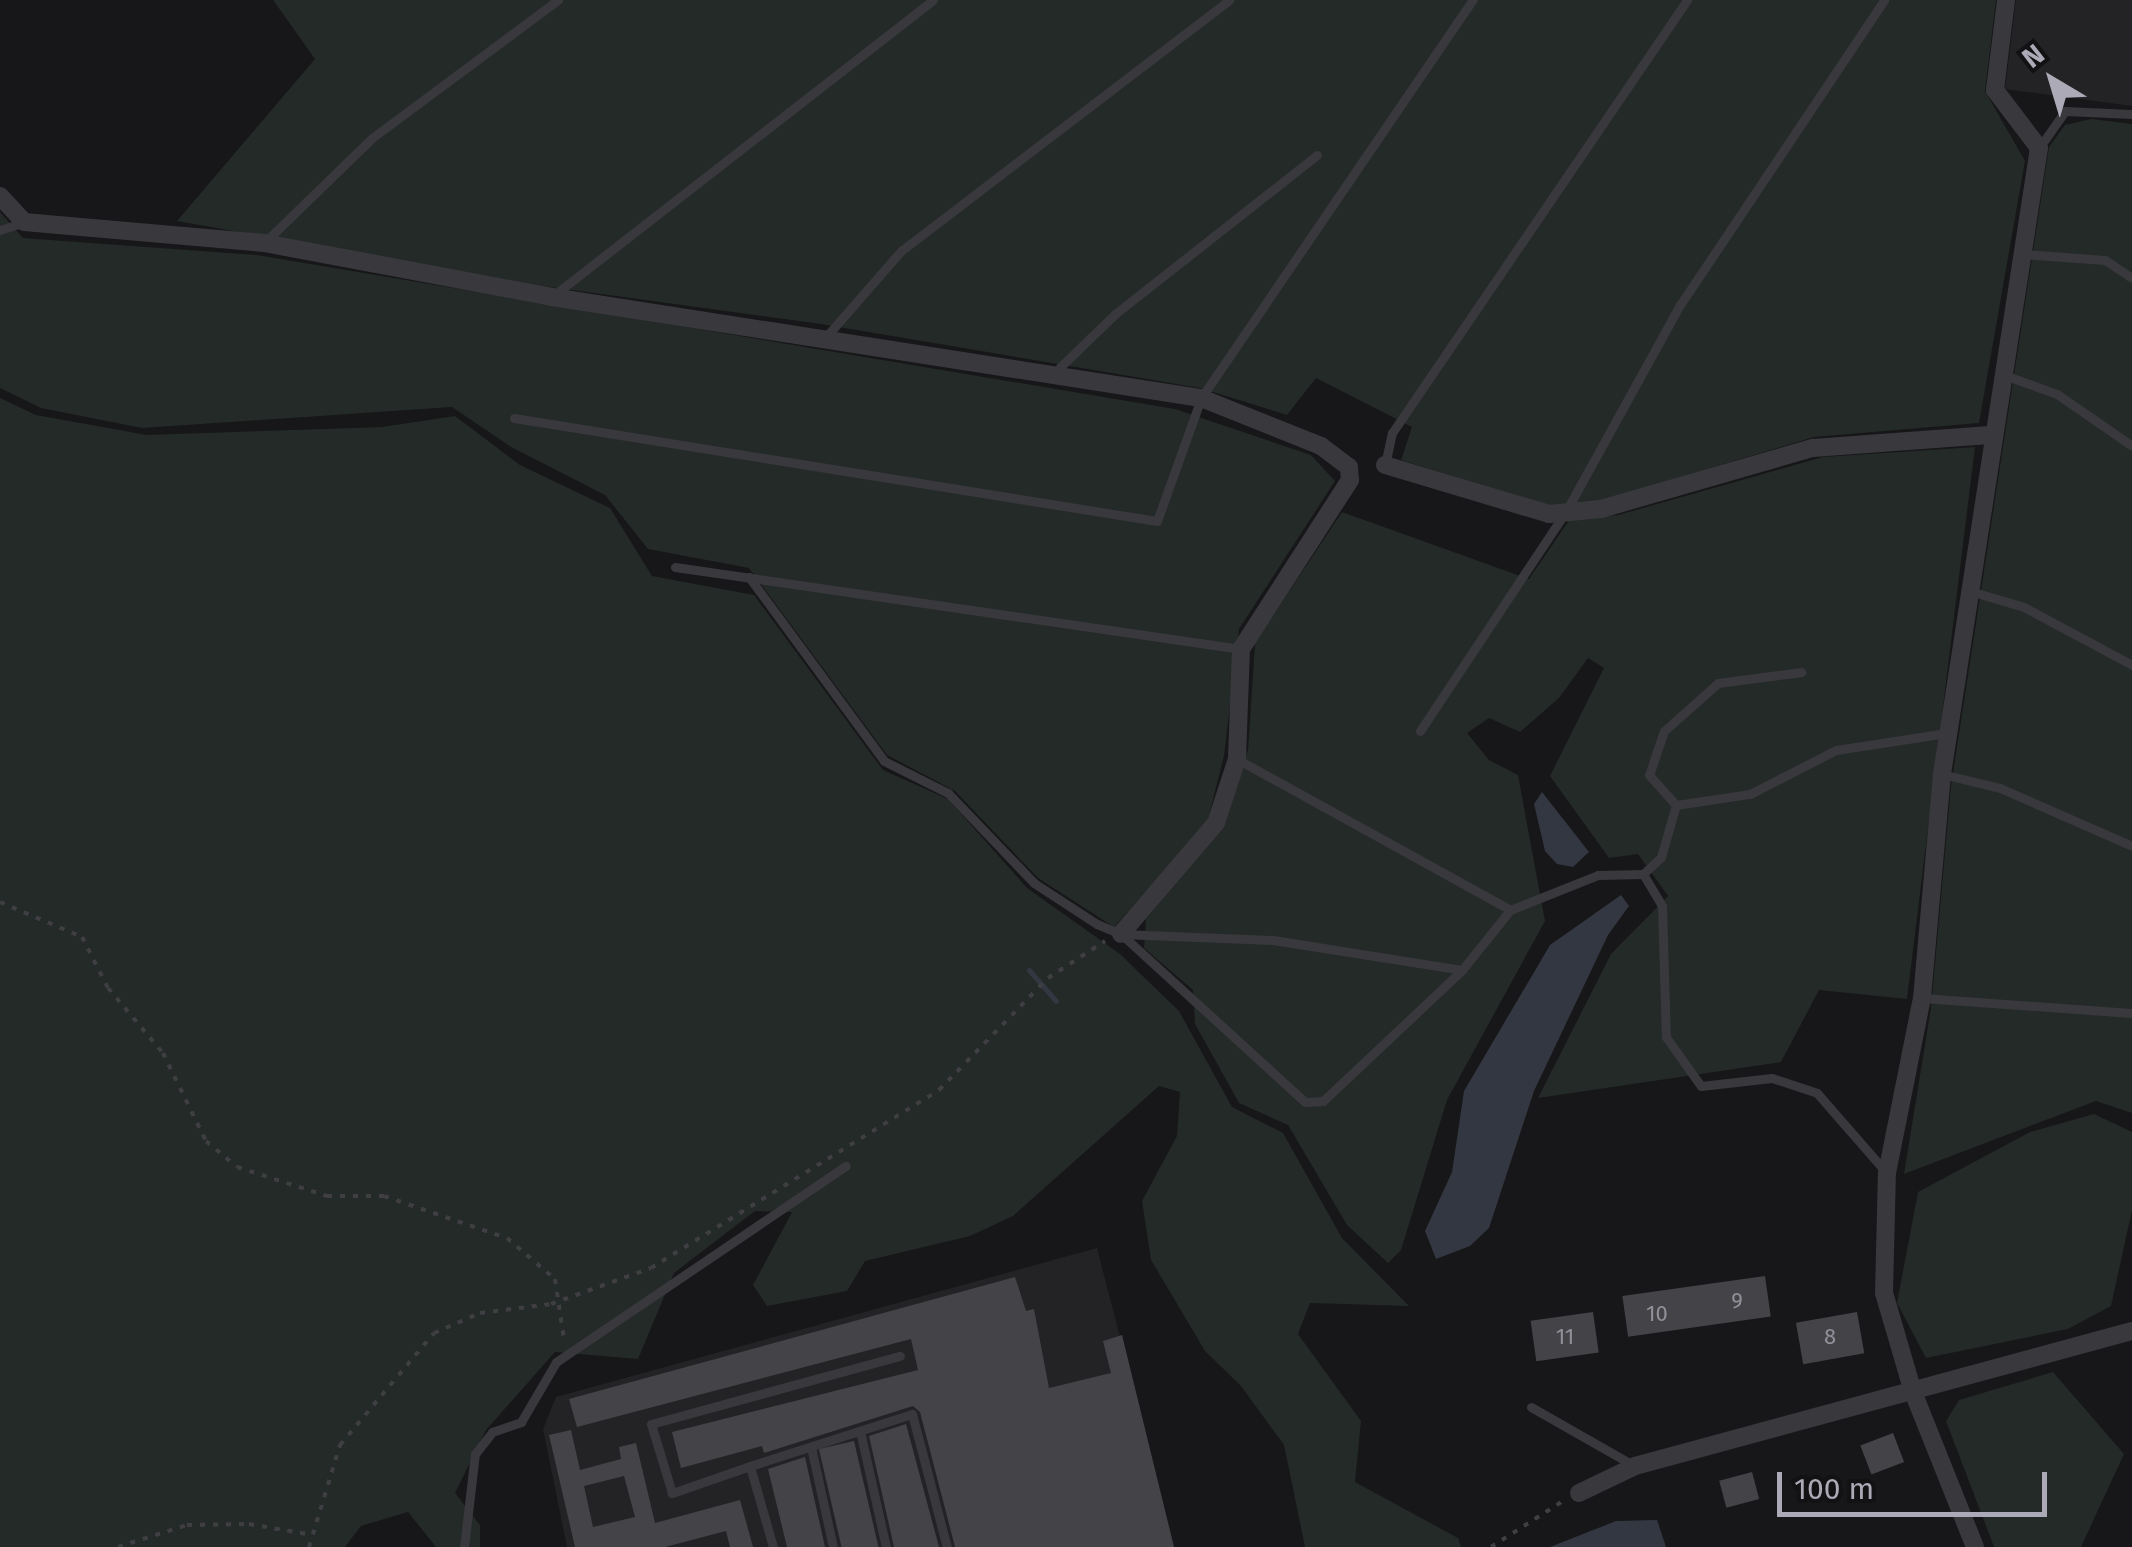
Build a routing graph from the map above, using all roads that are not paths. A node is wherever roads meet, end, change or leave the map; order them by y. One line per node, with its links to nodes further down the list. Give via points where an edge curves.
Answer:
1 (558, 0): 14 (lane, via 372,138)
2 (932, 0): 17 (lane)
3 (1229, 0): 18 (lane, via 902,251)
4 (1472, 0): 21 (lane)
5 (1687, 0): 25 (lane, via 1392,433)
6 (1884, 0): 26 (lane, via 1680,305)
7 (2006, 0): 9 (street, via 1995,90)
8 (2132, 114): 9 (lane, via 2065,111)
9 (2039, 148): 15 (street)
10 (1316, 155): 20 (lane, via 1115,314)
11 (0, 196): 12 (street)
12 (24, 222): 13 (lane); 14 (street)
13 (0, 230)
14 (264, 243): 17 (street)
15 (2020, 254): 16 (lane, via 2105,260); 19 (street)
16 (2132, 278)
17 (552, 296): 18 (street)
18 (825, 338): 20 (street)
19 (2000, 373): 23 (street); 24 (lane, via 2057,394)
20 (1053, 374): 21 (street)
21 (1201, 398): 22 (lane, via 1157,521); 30 (street, via 1321,446 1349,467 1350,480)
22 (514, 418)
23 (1990, 435): 26 (street, via 1813,448 1601,509); 29 (street)
24 (2132, 446)
25 (1385, 465): 26 (street, via 1549,514)
26 (1565, 513): 33 (lane)
27 (675, 567): 28 (lane)
28 (748, 578): 30 (lane); 41 (lane, via 884,761 948,793 1034,883)
29 (1968, 591): 31 (lane, via 2024,607); 34 (street)
30 (1241, 649): 35 (street)
31 (2132, 665)
32 (1802, 672): 37 (lane, via 1718,683 1664,731 1649,775)
33 (1420, 731)
34 (1948, 733): 36 (street); 37 (lane, via 1836,750 1750,794)
35 (1237, 759): 40 (lane); 41 (street, via 1216,823)
36 (1942, 774): 38 (lane, via 2000,788); 43 (street)
37 (1676, 805): 39 (lane, via 1661,857)
38 (2132, 846)
39 (1643, 874): 40 (lane, via 1598,875); 46 (lane, via 1662,906 1666,1037 1701,1086 1772,1078 1817,1093)
40 (1510, 910): 42 (lane)
41 (1122, 934): 42 (lane, via 1273,940); 42 (lane, via 1305,1102 1324,1100)
42 (1462, 970)
43 (1922, 998): 44 (lane); 46 (street)
44 (2132, 1013)
45 (846, 1166): 56 (lane, via 556,1362 521,1422 492,1432 475,1454)
46 (1887, 1173): 49 (street, via 1884,1293)
47 (2132, 1331): 49 (street)
48 (900, 1356): 53 (lane, via 650,1424 672,1493)
49 (1913, 1392): 54 (street); 61 (street)
50 (1531, 1407): 54 (lane)
51 (860, 1432): 52 (lane); 59 (lane); 60 (lane, via 912,1414)
52 (810, 1447): 53 (lane); 58 (lane)
53 (750, 1466): 57 (lane)
54 (1636, 1466): 55 (street)
55 (1579, 1493)
56 (464, 1547)
57 (773, 1547)
58 (833, 1547)
59 (886, 1547)
60 (947, 1547)
61 (1975, 1547)

